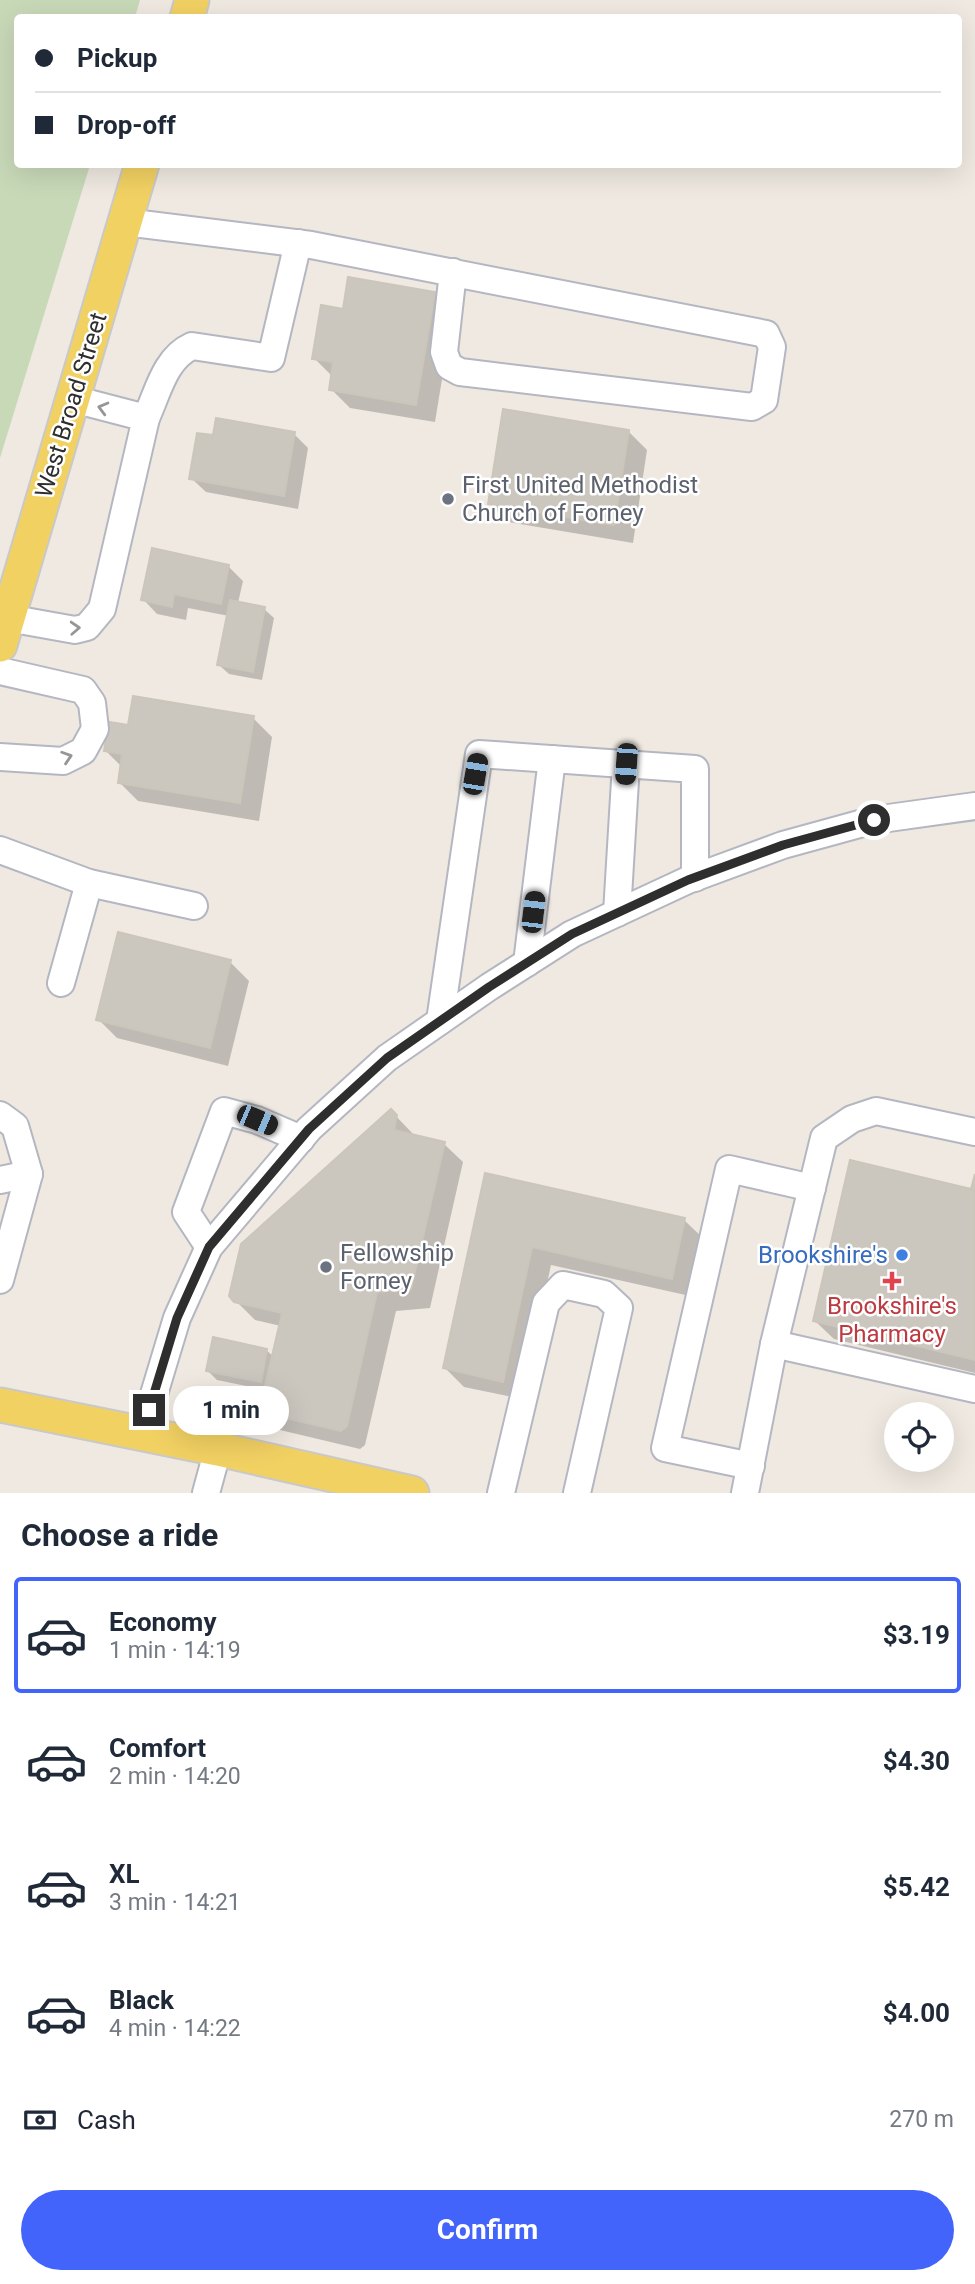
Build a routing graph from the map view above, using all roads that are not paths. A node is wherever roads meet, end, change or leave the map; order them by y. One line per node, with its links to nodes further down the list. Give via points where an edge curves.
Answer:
1 (141, 168): 2 (main road, West Broad Street)
2 (125, 222): 3 (street); 5 (main road, West Broad Street)
3 (298, 243): 4 (street); 6 (street, via 271,358 192,345 167,368)
4 (453, 272): 4 (street, via 766,334 772,347 764,400 752,407 460,372 449,366 444,352)
5 (73, 399): 6 (street, one-way to 5); 7 (main road, West Broad Street)
6 (146, 418): 7 (street, one-way to 6, via 75,631 87,627 102,609)
7 (4, 631)
8 (0, 671): 9 (street, one-way to 8, via 63,761 83,751 95,729 92,703 83,690)
9 (0, 757)
10 (552, 760): 11 (street); 18 (street); 20 (street, via 479,754)
11 (626, 764): 14 (street, via 695,769); 17 (street)
12 (975, 806): 14 (street, via 874,820 783,845)
13 (0, 850): 15 (street)
14 (695, 878): 17 (street)
15 (89, 883): 16 (street); 19 (street)
16 (194, 906)
17 (617, 913): 18 (street)
18 (527, 963): 20 (street)
19 (61, 983)
20 (440, 1021): 23 (street, via 387,1058)
21 (0, 1115): 24 (street, via 16,1126)
22 (975, 1132): 26 (street, via 876,1111 852,1119 824,1138)
23 (301, 1139): 27 (street); 27 (street, via 224,1111 186,1212)
24 (29, 1174): 25 (street); 28 (street)
25 (0, 1180)
26 (812, 1188): 29 (street); 34 (street, via 729,1169 665,1448)
27 (209, 1247): 32 (street, via 177,1318)
28 (0, 1280)
29 (774, 1344): 30 (street); 34 (street)
30 (975, 1390)
31 (0, 1405): 32 (main road)
32 (142, 1434): 33 (main road)
33 (218, 1449): 35 (street); 36 (main road)
34 (751, 1466): 39 (street)
35 (206, 1493)
36 (412, 1493)
37 (501, 1493): 38 (street, via 546,1303 563,1285 604,1294 619,1308)
38 (577, 1493)
39 (746, 1493)

